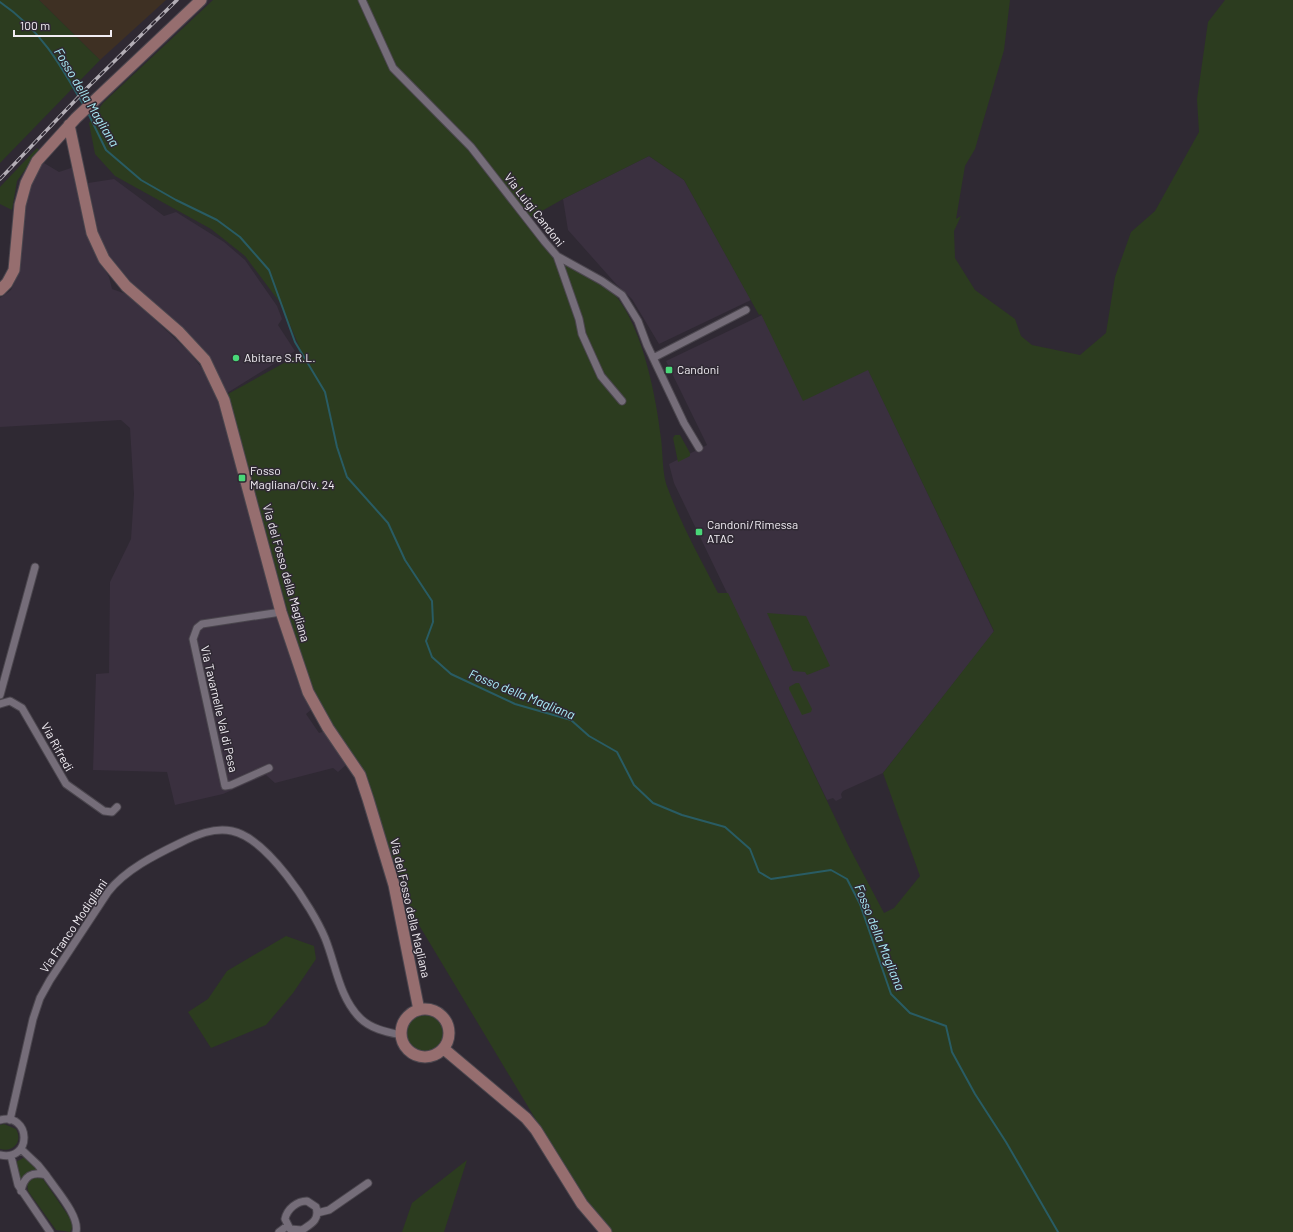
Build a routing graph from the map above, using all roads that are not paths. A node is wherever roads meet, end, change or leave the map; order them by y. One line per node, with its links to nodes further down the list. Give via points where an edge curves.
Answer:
1 (201, 0): 3 (street)
2 (362, 0): 4 (street, Via Luigi Candoni, via 393,68 471,148)
3 (73, 122): 5 (street, via 44,151 29,176 20,205 14,270); 11 (street, Via del Fosso della Magliana, via 92,233 104,259 126,286 193,346 205,360 216,380 226,407)
4 (557, 256): 7 (street, Via Luigi Candoni, via 622,295 638,321); 8 (street, via 582,334 601,376)
5 (0, 290)
6 (746, 310): 7 (street)
7 (653, 358): 9 (street, Via Luigi Candoni)
8 (622, 401)
9 (699, 448)
10 (35, 567): 12 (street)
11 (282, 612): 14 (street, Via Tavarnelle Val di Pesa, via 202,624 192,639 225,786); 16 (street, Via del Fosso della Magliana, via 308,692 328,728 360,775 394,885)
12 (0, 695)
13 (0, 704): 15 (street, Via Rifredi, via 10,701 22,708 66,784 104,810 112,812)
14 (269, 768)
15 (117, 807)
16 (419, 1010): 17 (street, via 405,1020); 18 (street, via 434,1010 445,1020 449,1034)
17 (401, 1035): 18 (street, via 407,1049 414,1054 429,1057); 20 (street, Via Franco Modigliani, via 372,1027 351,1007 318,924 274,860 240,833 225,830 209,832 185,841 135,869 119,880 108,892 40,998)
18 (444, 1049): 32 (street, via 531,1124 582,1204)
19 (0, 1120): 20 (street)
20 (10, 1120): 21 (street, via 23,1131 24,1143)
21 (21, 1149): 23 (street); 24 (street)
22 (0, 1155): 23 (street)
23 (11, 1156): 26 (street, via 16,1181)
24 (46, 1175): 26 (street, via 38,1173 29,1176 24,1180); 30 (street, via 74,1217 78,1225)
25 (368, 1184): 27 (street, via 329,1210)
26 (21, 1191): 29 (street)
27 (317, 1213): 28 (street, via 313,1223 302,1230 294,1230); 28 (street, via 314,1204 300,1202 286,1214)
28 (288, 1226): 31 (street)
29 (50, 1232)
30 (76, 1232)
31 (278, 1232)
32 (606, 1232)

